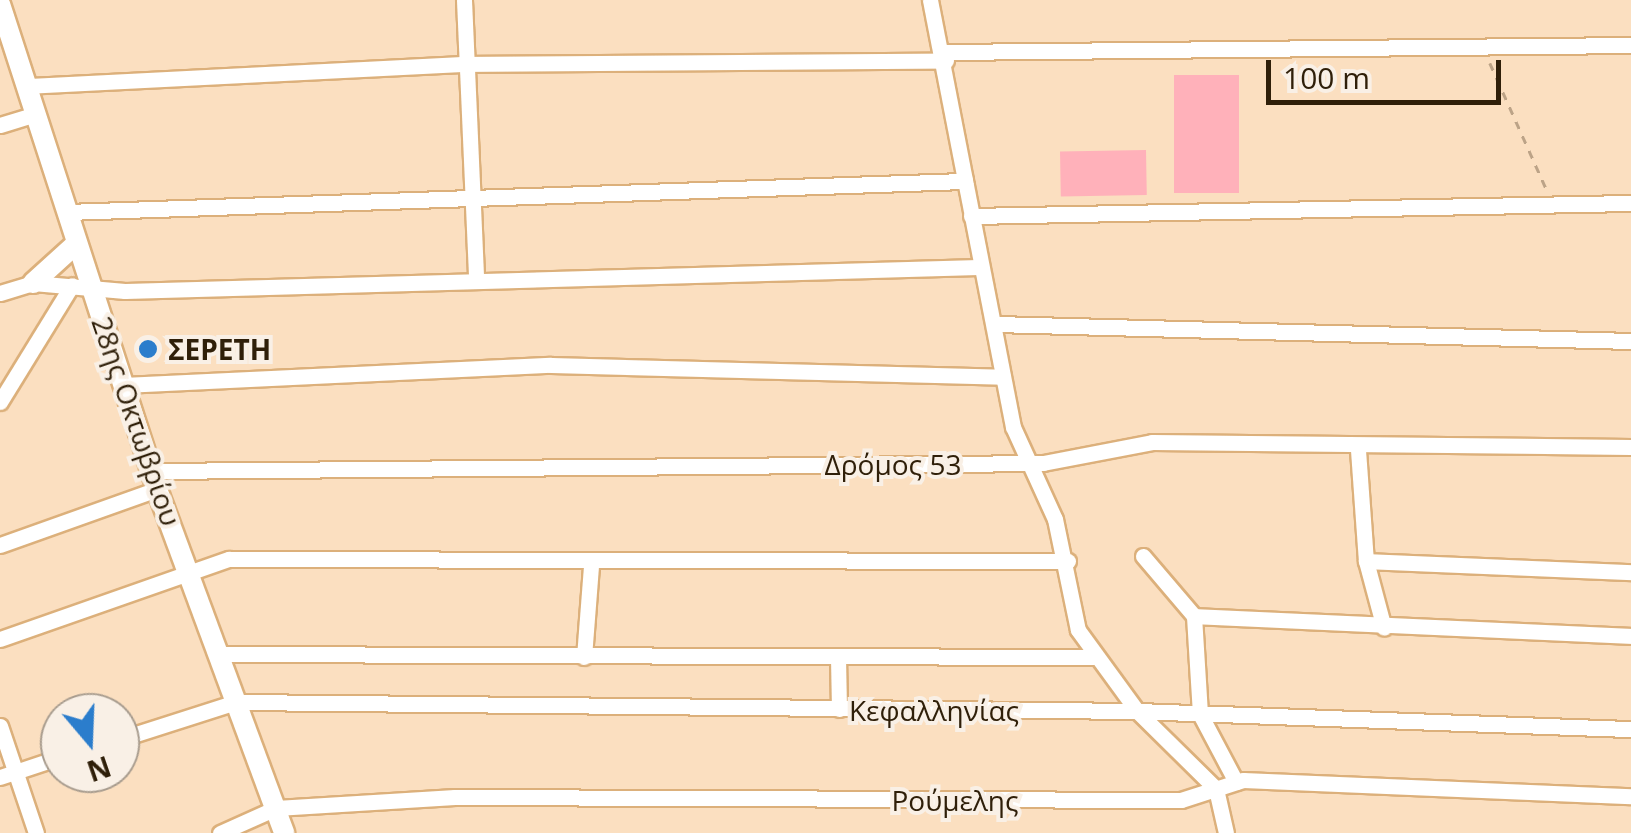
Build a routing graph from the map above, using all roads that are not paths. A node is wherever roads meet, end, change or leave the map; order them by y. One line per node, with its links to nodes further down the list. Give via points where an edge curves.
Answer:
1 (464, 0): 7 (street)
2 (930, 0): 6 (street)
3 (0, 4): 4 (street, 28ης Οκτωβρίου)
4 (5, 39): 8 (street, 28ης Οκτωβρίου)
5 (1631, 45): 6 (street)
6 (945, 57): 7 (street); 11 (street)
7 (464, 64): 8 (street); 12 (street)
8 (26, 86): 9 (street, 28ης Οκτωβρίου)
9 (36, 114): 10 (street); 14 (street, 28ης Οκτωβρίου)
10 (0, 126)
11 (964, 181): 12 (street); 15 (street)
12 (469, 193): 14 (street); 18 (street)
13 (1631, 203): 15 (street)
14 (67, 212): 16 (street, 28ης Οκτωβρίου)
15 (971, 216): 17 (street)
16 (77, 243): 19 (street); 20 (street, 28ης Οκτωβρίου)
17 (980, 267): 18 (street); 22 (street)
18 (476, 275): 20 (street)
19 (33, 283): 20 (street); 21 (street)
20 (82, 286): 25 (street, 28ης Οκτωβρίου); 26 (street)
21 (0, 293)
22 (994, 324): 23 (street); 24 (street)
23 (1631, 341)
24 (1004, 377): 25 (street, via 552,366); 29 (street)
25 (124, 385): 30 (street, 28ης Οκτωβρίου)
26 (0, 402)
27 (1631, 446): 28 (street, Δρόμος 53)
28 (1358, 450): 29 (street, Δρόμος 53, via 1152,442); 34 (street)
29 (1027, 462): 30 (street, Δρόμος 53); 33 (street)
30 (154, 480): 31 (street, Δρόμος 53); 36 (street, 28ης Οκτωβρίου)
31 (0, 545)
32 (1143, 556): 38 (street)
33 (1068, 561): 35 (street); 45 (street, via 1078,630)
34 (1366, 561): 37 (street); 39 (street)
35 (592, 566): 36 (street, via 229,559); 43 (street)
36 (189, 568): 41 (street); 42 (street, 28ης Οκτωβρίου)
37 (1631, 572)
38 (1194, 616): 39 (street); 49 (street)
39 (1384, 628): 40 (street)
40 (1631, 636)
41 (0, 638)
42 (220, 654): 43 (street); 46 (street, 28ης Οκτωβρίου)
43 (584, 657): 44 (street)
44 (838, 657): 45 (street); 47 (street)
45 (1093, 658): 48 (street)
46 (236, 702): 47 (street, Κεφαλληνίας); 52 (street, Κεφαλληνίας); 58 (street, 28ης Οκτωβρίου)
47 (840, 709): 48 (street, Κεφαλληνίας)
48 (1138, 710): 49 (street, Κεφαλληνίας); 56 (street)
49 (1200, 714): 51 (street, Κεφαλληνίας); 55 (street)
50 (0, 726): 54 (street)
51 (1631, 728)
52 (140, 733)
53 (40, 764): 54 (street)
54 (8, 774): 59 (street)
55 (1236, 782): 56 (street, Ρούμελης); 57 (street, Ρούμελης)
56 (1216, 789): 58 (street, Ρούμελης, via 1181,800 455,797); 62 (street)
57 (1631, 796)
58 (276, 808): 60 (street); 61 (street, 28ης Οκτωβρίου)
59 (36, 833)
60 (220, 833)
61 (284, 833)
62 (1226, 833)

